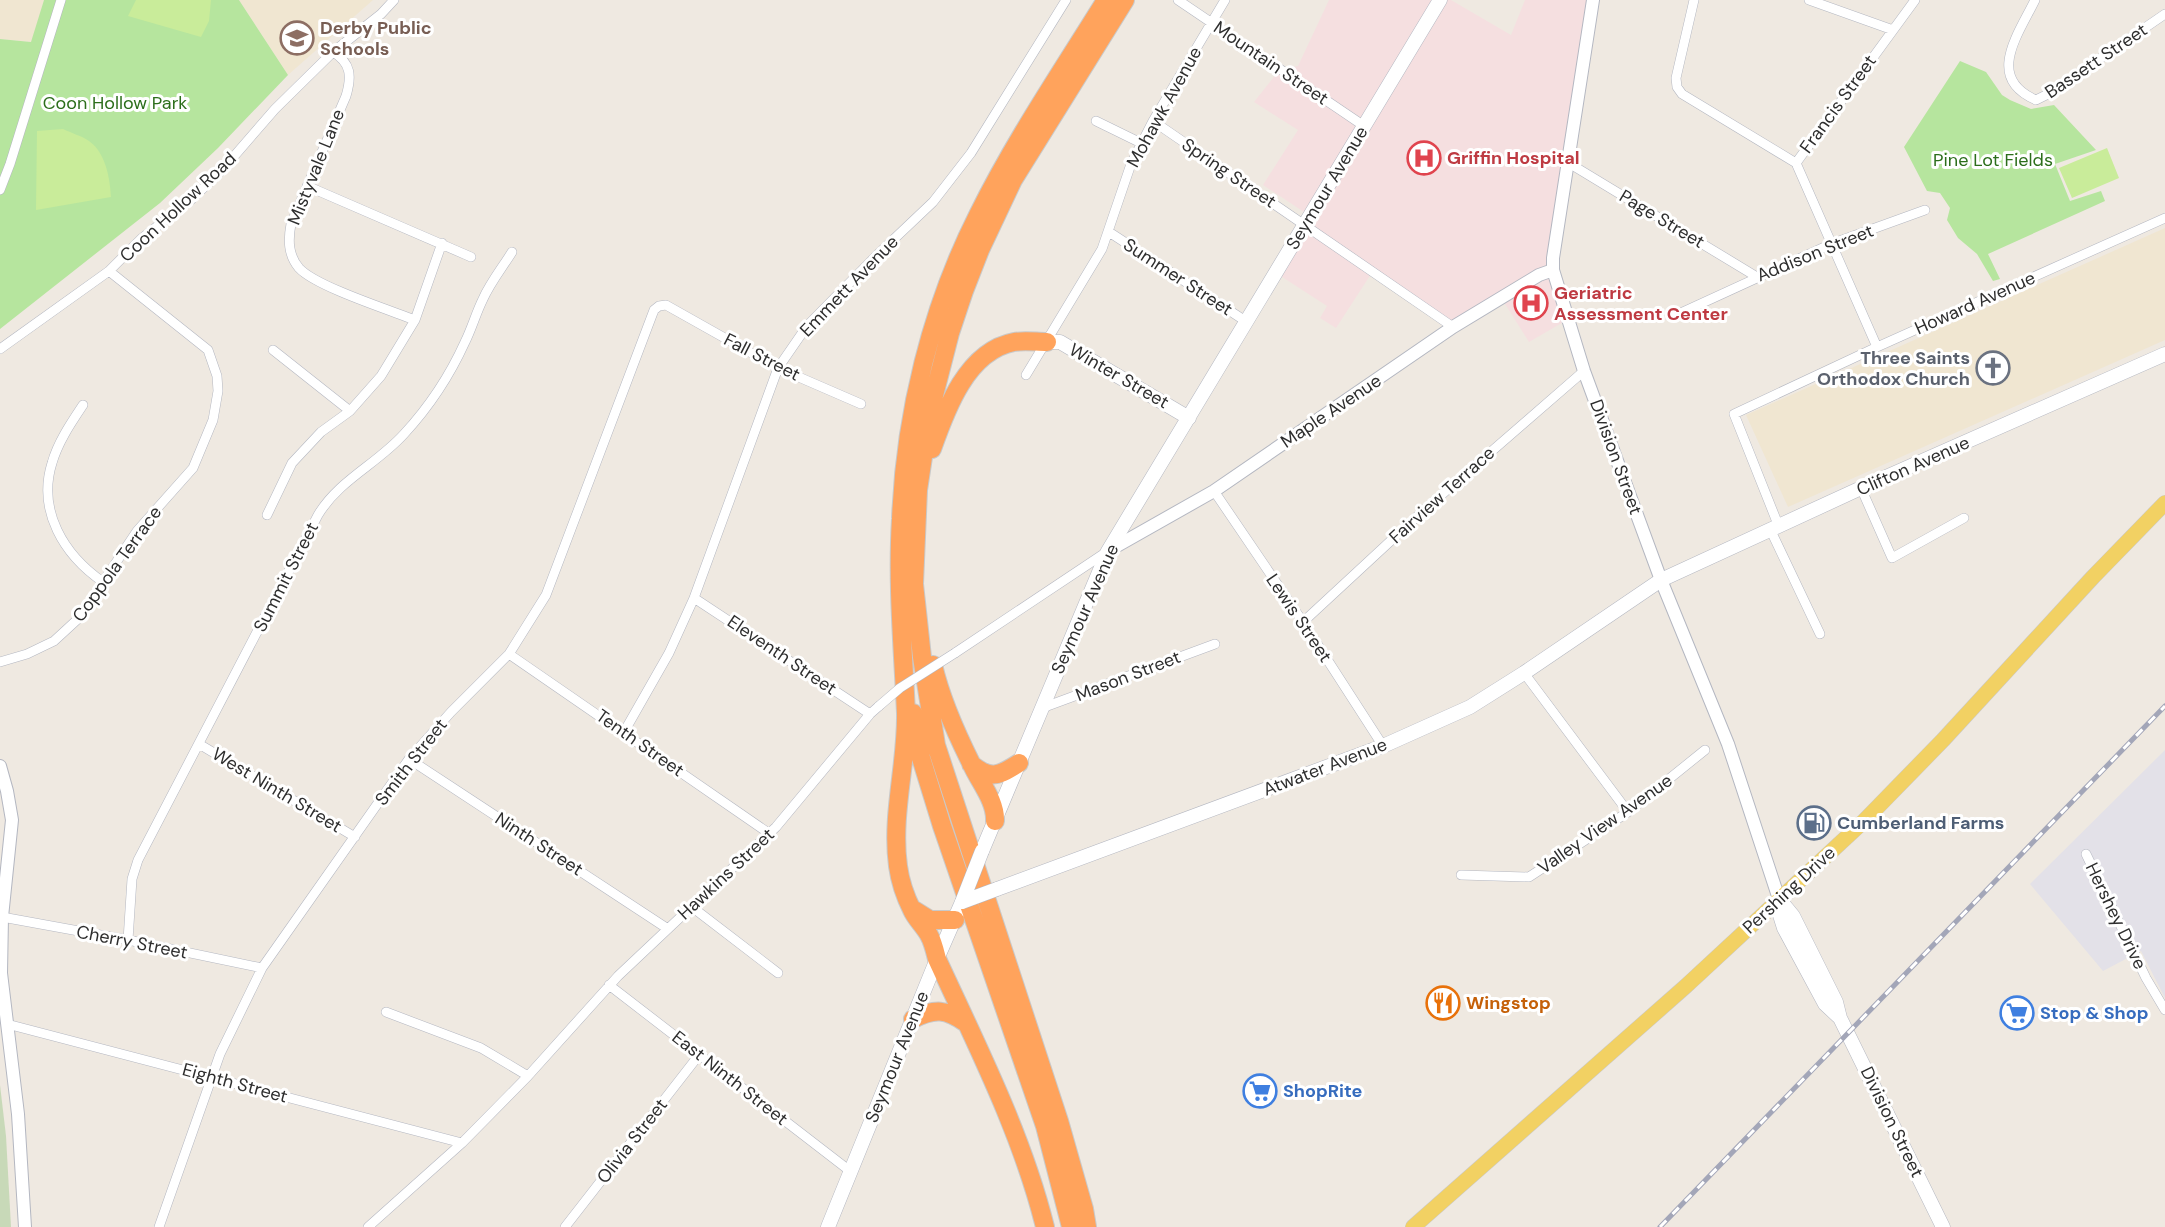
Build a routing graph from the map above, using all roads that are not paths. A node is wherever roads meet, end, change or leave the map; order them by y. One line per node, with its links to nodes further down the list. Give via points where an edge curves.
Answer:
1 (61, 0): 25 (street)
2 (394, 0): 17 (street, Coon Hollow Road)
3 (1066, 0): 47 (street, Emmett Avenue, via 971,153 940,194 807,326)
4 (1106, 0): 66 (highway, via 1000,173 946,292 923,365 910,432 901,518)
5 (1125, 0): 55 (highway, via 1024,161 980,250 950,333 930,411)
6 (1178, 0): 15 (street, Mountain Street)
7 (1225, 0): 15 (street, Mohawk Avenue)
8 (1440, 0): 20 (main road, Seymour Avenue)
9 (1593, 0): 22 (street, Division Street)
10 (1694, 0): 23 (street, via 1677,87 1682,94)
11 (1809, 0): 16 (street)
12 (1915, 0): 16 (street, Francis Street)
13 (2035, 0): 14 (street, Bassett Street, via 2008,63 2009,78 2025,95 2036,100)
14 (2165, 14)
15 (1212, 24): 19 (street, Mohawk Avenue); 20 (street, Mountain Street)
16 (1893, 30): 23 (street, Francis Street)
17 (333, 52): 24 (street, Mistyvale Lane, via 346,63 350,80); 35 (street, Coon Hollow Road, via 275,109 223,169)
18 (1096, 121): 21 (street)
19 (1153, 121): 21 (street, Mohawk Avenue); 28 (street, Spring Street)
20 (1364, 126): 28 (main road, Seymour Avenue)
21 (1142, 143): 29 (street, Mohawk Avenue, via 1131,164)
22 (1568, 162): 34 (street, Division Street); 36 (street, Page Street)
23 (1796, 163): 31 (street, Francis Street)
24 (307, 186): 30 (street); 39 (street, Mistyvale Lane, via 288,237 290,253 298,267 316,281)
25 (0, 190)
26 (1925, 210): 31 (street, Addison Street)
27 (2165, 218): 43 (street, Howard Avenue)
28 (1305, 224): 40 (main road, Seymour Avenue); 41 (street, Spring Street)
29 (1109, 232): 40 (street, Summer Street); 42 (street, Mohawk Avenue)
30 (442, 243): 33 (street); 39 (street)
31 (1831, 244): 36 (street, Addison Street); 43 (street, Francis Street)
32 (512, 252): 76 (street, Summit Street, via 484,297 440,388 404,434 324,504)
33 (471, 256)
34 (1553, 270): 41 (street, Maple Avenue); 48 (street, Division Street)
35 (109, 271): 44 (street, Coon Hollow Road); 63 (street, Coppola Terrace, via 208,350 218,391 213,420 193,468 151,513)
36 (1757, 277): 38 (street, Addison Street)
37 (666, 305): 47 (street, Fall Street); 70 (street, Smith Street, via 659,306 650,317 558,567 546,595)
38 (1674, 316)
39 (415, 320): 52 (street, via 381,376)
40 (1247, 322): 53 (main road, Seymour Avenue)
41 (1453, 327): 56 (street, Maple Avenue)
42 (1047, 342): 49 (street, Mohawk Avenue); 53 (main road, Winter Street, via 1060,342); 55 (highway, via 1006,344 984,356 973,368 944,418)
43 (1877, 347): 60 (street, Howard Avenue, via 1734,414)
44 (0, 349)
45 (273, 350): 52 (street)
46 (2165, 354): 54 (main road, Clifton Avenue)
47 (778, 368): 50 (street, Fall Street); 65 (street, Emmett Avenue)
48 (1584, 371): 62 (street, Division Street); 67 (street, Fairview Terrace)
49 (1026, 375)
50 (861, 404)
51 (82, 405): 63 (street, via 52,463 48,505 62,540 80,563)
52 (350, 411): 58 (street, via 321,432 292,463)
53 (1189, 417): 61 (main road, Seymour Avenue)
54 (1861, 488): 59 (street, via 1892,558); 60 (main road, Clifton Avenue)
55 (918, 490): 64 (highway)
56 (1214, 491): 61 (street, Maple Avenue); 67 (street, Lewis Street)
57 (2165, 503): 90 (main road, Pershing Drive, via 1864,821)
58 (267, 515)
59 (1965, 518)
60 (1775, 529): 62 (main road, Clifton Avenue); 68 (street)
61 (1108, 551): 73 (main road, Seymour Avenue); 74 (street, Hawkins Street, bridge, via 900,688)
62 (1661, 580): 72 (main road, Atwater Avenue); 90 (street, Division Street, via 1728,744)
63 (103, 582): 71 (street, Coppola Terrace, via 79,618 54,641)
64 (914, 584): 81 (highway, via 937,680); 118 (highway, via 936,745 1059,1120)
65 (694, 598): 74 (street, Eleventh Street); 75 (street, Emmett Avenue, via 669,653)
66 (899, 604): 91 (highway, via 906,716 897,848 898,867); 117 (highway, via 921,758 1046,1126)
67 (1303, 622): 77 (street, Lewis Street)
68 (1820, 634)
69 (1215, 644): 73 (street, Mason Street)
70 (509, 654): 75 (street, Tenth Street); 79 (street, Smith Street)
71 (0, 662)
72 (1524, 673): 77 (main road, Atwater Avenue, via 1470,707); 84 (street)
73 (1042, 708): 80 (main road, Seymour Avenue)
74 (870, 714): 86 (street, Hawkins Street)
75 (624, 732): 86 (street, Tenth Street)
76 (199, 744): 87 (street, West Ninth Street); 96 (street, Summit Street, via 138,860 132,879)
77 (1383, 746): 93 (main road, Atwater Avenue, bridge, via 997,889)
78 (1705, 750): 84 (street, Valley View Avenue)
79 (409, 759): 87 (street, Smith Street); 95 (street, Ninth Street)
80 (1019, 763): 81 (highway, via 989,775); 85 (main road, Seymour Avenue)
81 (971, 764): 85 (highway, via 993,806)
82 (0, 766): 83 (street)
83 (4, 793): 94 (street, via 12,820)
84 (1628, 812): 89 (street, Valley View Avenue, via 1529,877)
85 (995, 821): 93 (main road, Seymour Avenue, bridge)
86 (770, 834): 92 (street, Hawkins Street)
87 (355, 837): 98 (street, Smith Street)
88 (2086, 854): 101 (street, Hershey Drive)
89 (1461, 875)
90 (1779, 899): 119 (main road, Pershing Drive); 120 (main road, Division Street, via 1784,928 1825,1004 1840,1018)
91 (909, 904): 93 (highway, via 930,920); 97 (highway, via 930,938)
92 (692, 907): 95 (street, Hawkins Street); 99 (street)
93 (959, 911): 97 (main road, Seymour Avenue)
94 (2, 917): 96 (street, Cherry Street); 105 (street, via 1,973)
95 (668, 929): 100 (street, Hawkins Street)
96 (128, 940): 98 (street, Cherry Street)
97 (937, 959): 103 (main road, Seymour Avenue); 104 (highway)
98 (262, 968): 107 (street, Smith Street)
99 (778, 973)
100 (609, 985): 106 (street, East Ninth Street); 108 (street, Hawkins Street)
101 (2165, 1010)
102 (386, 1012): 108 (street, via 481,1048)
103 (913, 1018): 104 (highway, via 925,1012 944,1011); 110 (main road, Seymour Avenue)
104 (966, 1023): 116 (highway, via 1010,1122)
105 (7, 1024): 107 (street, Eighth Street); 111 (street, via 18,1114)
106 (699, 1055): 110 (street, East Ninth Street); 114 (street, Olivia Street)
107 (212, 1076): 109 (street, Eighth Street); 112 (street, Smith Street)
108 (528, 1076): 109 (street, Hawkins Street)
109 (462, 1143): 113 (street, Hawkins Street)
110 (850, 1171): 115 (main road, Seymour Avenue)
111 (25, 1227)
112 (159, 1227)
113 (368, 1227)
114 (565, 1227)
115 (828, 1227)
116 (1045, 1227)
117 (1071, 1227)
118 (1087, 1227)
119 (1413, 1227)
120 (1943, 1227)

